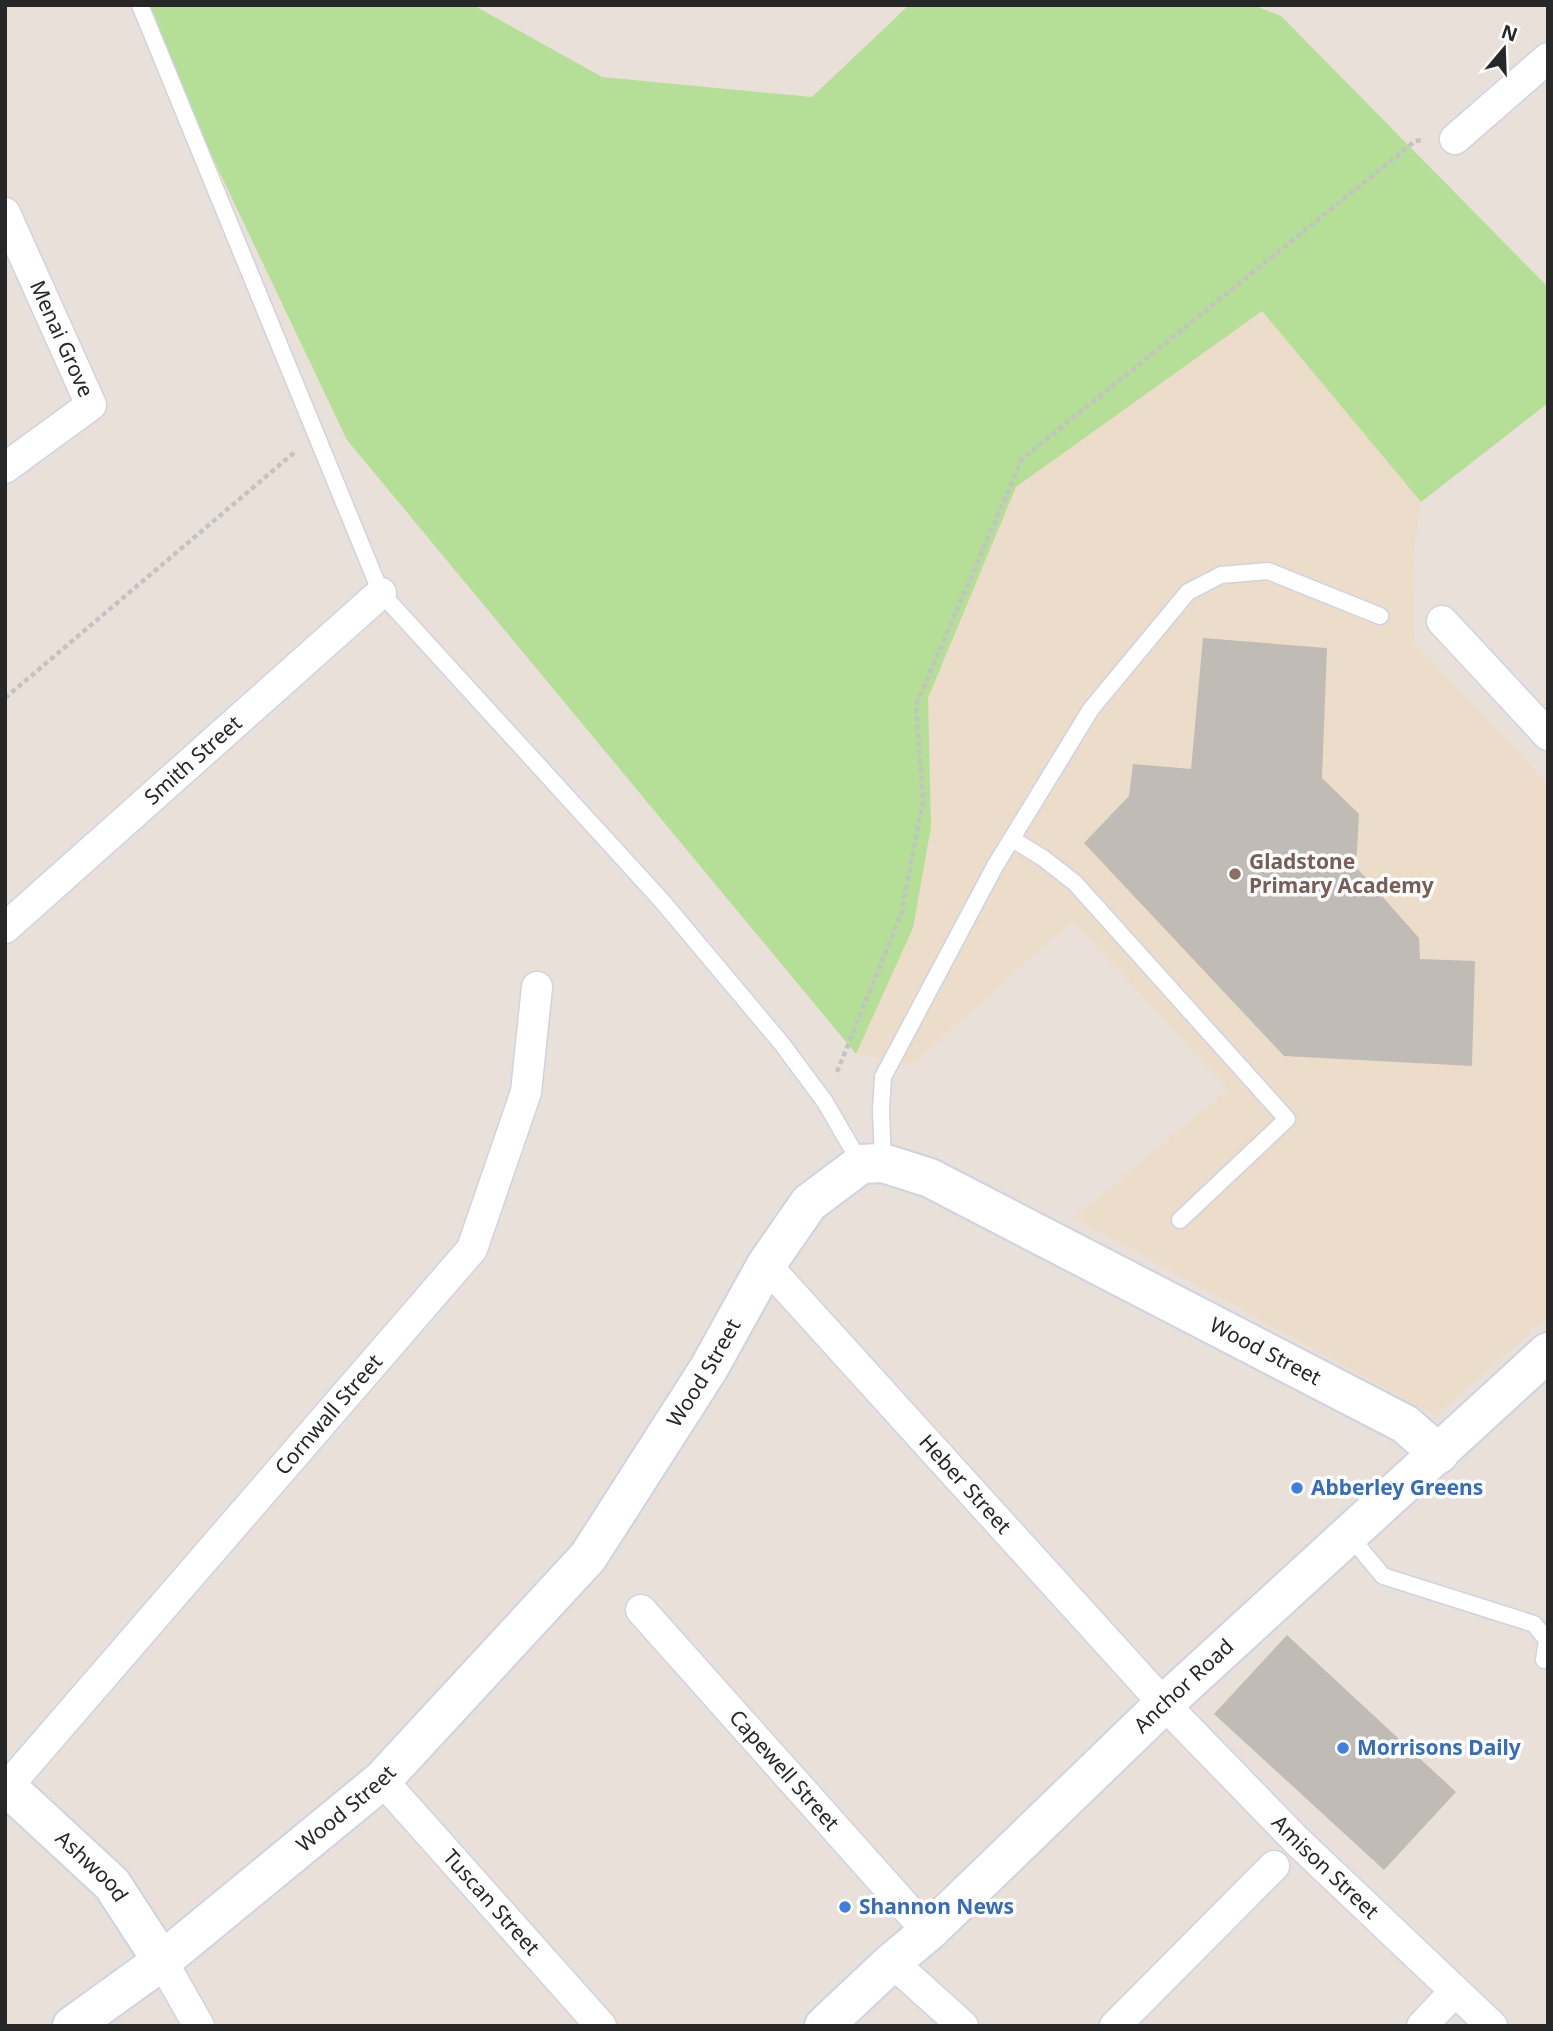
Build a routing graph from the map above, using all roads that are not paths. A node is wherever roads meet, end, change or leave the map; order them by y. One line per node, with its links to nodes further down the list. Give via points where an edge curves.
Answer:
1 (140, 5): 6 (lane)
2 (1548, 58): 3 (street)
3 (1455, 139)
4 (5, 213): 5 (street, Menai Grove, via 91,405)
5 (5, 468)
6 (381, 593): 11 (street, Smith Street); 13 (lane, via 662,901 782,1044)
7 (1380, 617): 10 (lane, via 1268,571 1221,575 1188,592 1091,709)
8 (1442, 621): 9 (street)
9 (1548, 734)
10 (1012, 839): 13 (lane, via 883,1077); 14 (lane, via 1075,883 1287,1119)
11 (5, 928)
12 (537, 987): 23 (street, Cornwall Street, via 526,1092 472,1249)
13 (872, 1164): 15 (street, Wood Street, via 809,1203); 17 (street, Wood Street, via 930,1178 1405,1424)
14 (1180, 1220)
15 (766, 1265): 21 (street, Heber Street); 22 (street, Wood Street, via 709,1368 588,1557)
16 (1548, 1352): 17 (street, Anchor Road)
17 (1439, 1454): 18 (street, Anchor Road)
18 (1348, 1534): 20 (lane, via 1383,1576 1534,1624 1547,1640); 21 (street, Anchor Road)
19 (641, 1610): 25 (street, Capewell Street)
20 (1544, 1660)
21 (1164, 1704): 25 (street, Anchor Road); 28 (street, Amison Street, via 1297,1841)
22 (382, 1780): 26 (street, Wood Street); 31 (street, Tuscan Street)
23 (6, 1786): 26 (street, Ashwood, via 112,1884)
24 (1274, 1866): 34 (street)
25 (928, 1932): 27 (street, Anchor Road)
26 (162, 1961): 29 (street, Wood Street); 30 (street)
27 (892, 1962): 32 (street, Anchor Road); 33 (street)
28 (1455, 1991): 35 (street); 36 (street, Amison Street)
29 (72, 2026)
30 (199, 2026)
31 (601, 2026)
32 (824, 2026)
33 (963, 2026)
34 (1115, 2026)
35 (1422, 2026)
36 (1492, 2026)

